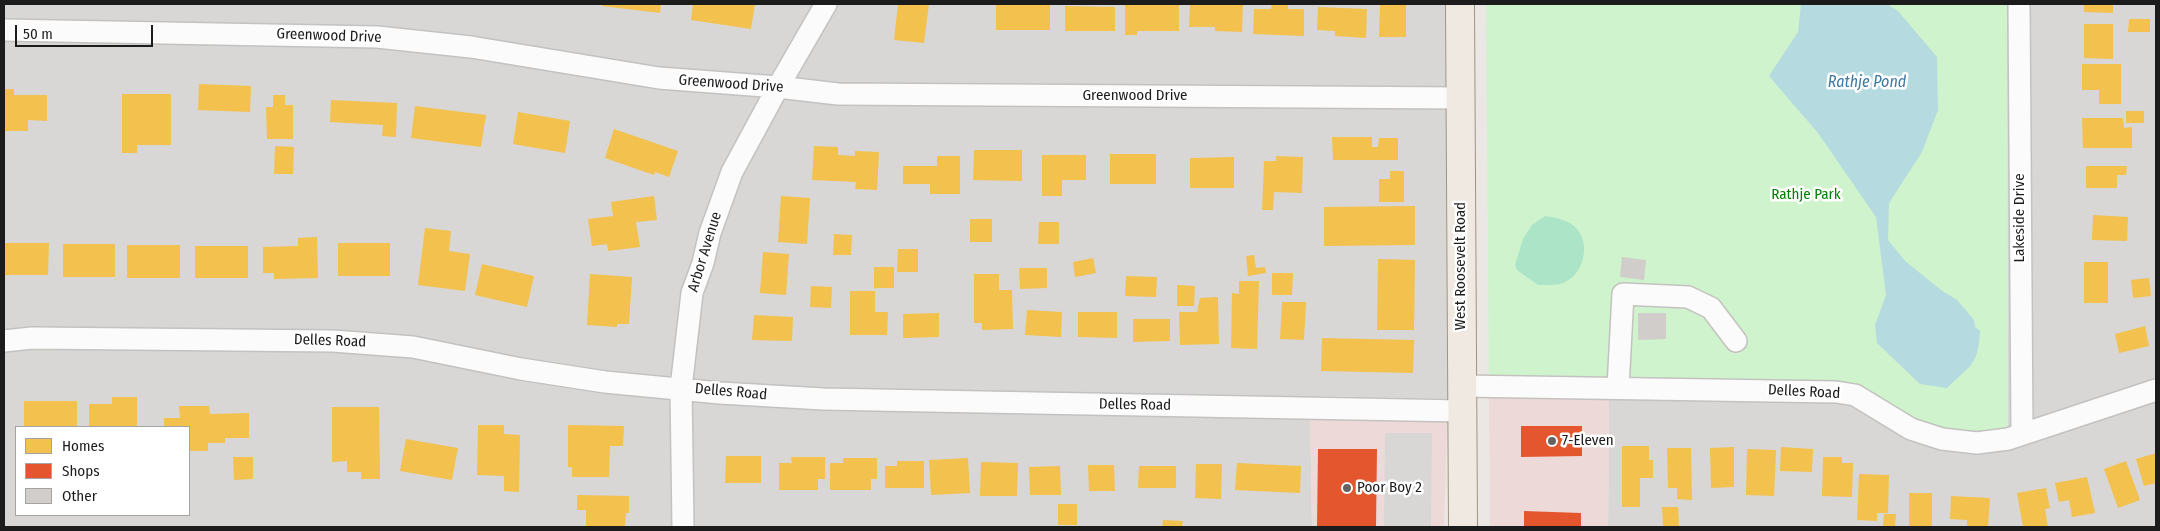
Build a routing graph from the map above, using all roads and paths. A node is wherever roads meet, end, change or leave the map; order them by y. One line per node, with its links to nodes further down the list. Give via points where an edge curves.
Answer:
1 (826, 4): 5 (street, Arbor Avenue)
2 (1460, 4): 6 (main road, West Roosevelt Road)
3 (2019, 4): 13 (street, Lakeside Drive)
4 (4, 30): 5 (street, Greenwood Drive, via 377,37 471,46 658,78)
5 (778, 87): 6 (street, Greenwood Drive, via 838,94); 9 (street, Arbor Avenue, via 732,172 710,233 692,293)
6 (1461, 98): 12 (main road, West Roosevelt Road)
7 (4, 341): 9 (street, Delles Road, via 41,338 373,343 452,354 568,377)
8 (1736, 341): 10 (street, via 1711,308 1688,297 1623,294)
9 (681, 388): 12 (street, Delles Road, via 926,402); 14 (street, Arbor Avenue)
10 (1618, 388): 12 (street, Delles Road); 13 (street, Delles Road, via 1836,392 1854,395 1911,429 1942,439 1993,442)
11 (2156, 390): 13 (street, Delles Road)
12 (1461, 398): 15 (main road, West Roosevelt Road)
13 (2022, 433)
14 (683, 527)
15 (1463, 527)

